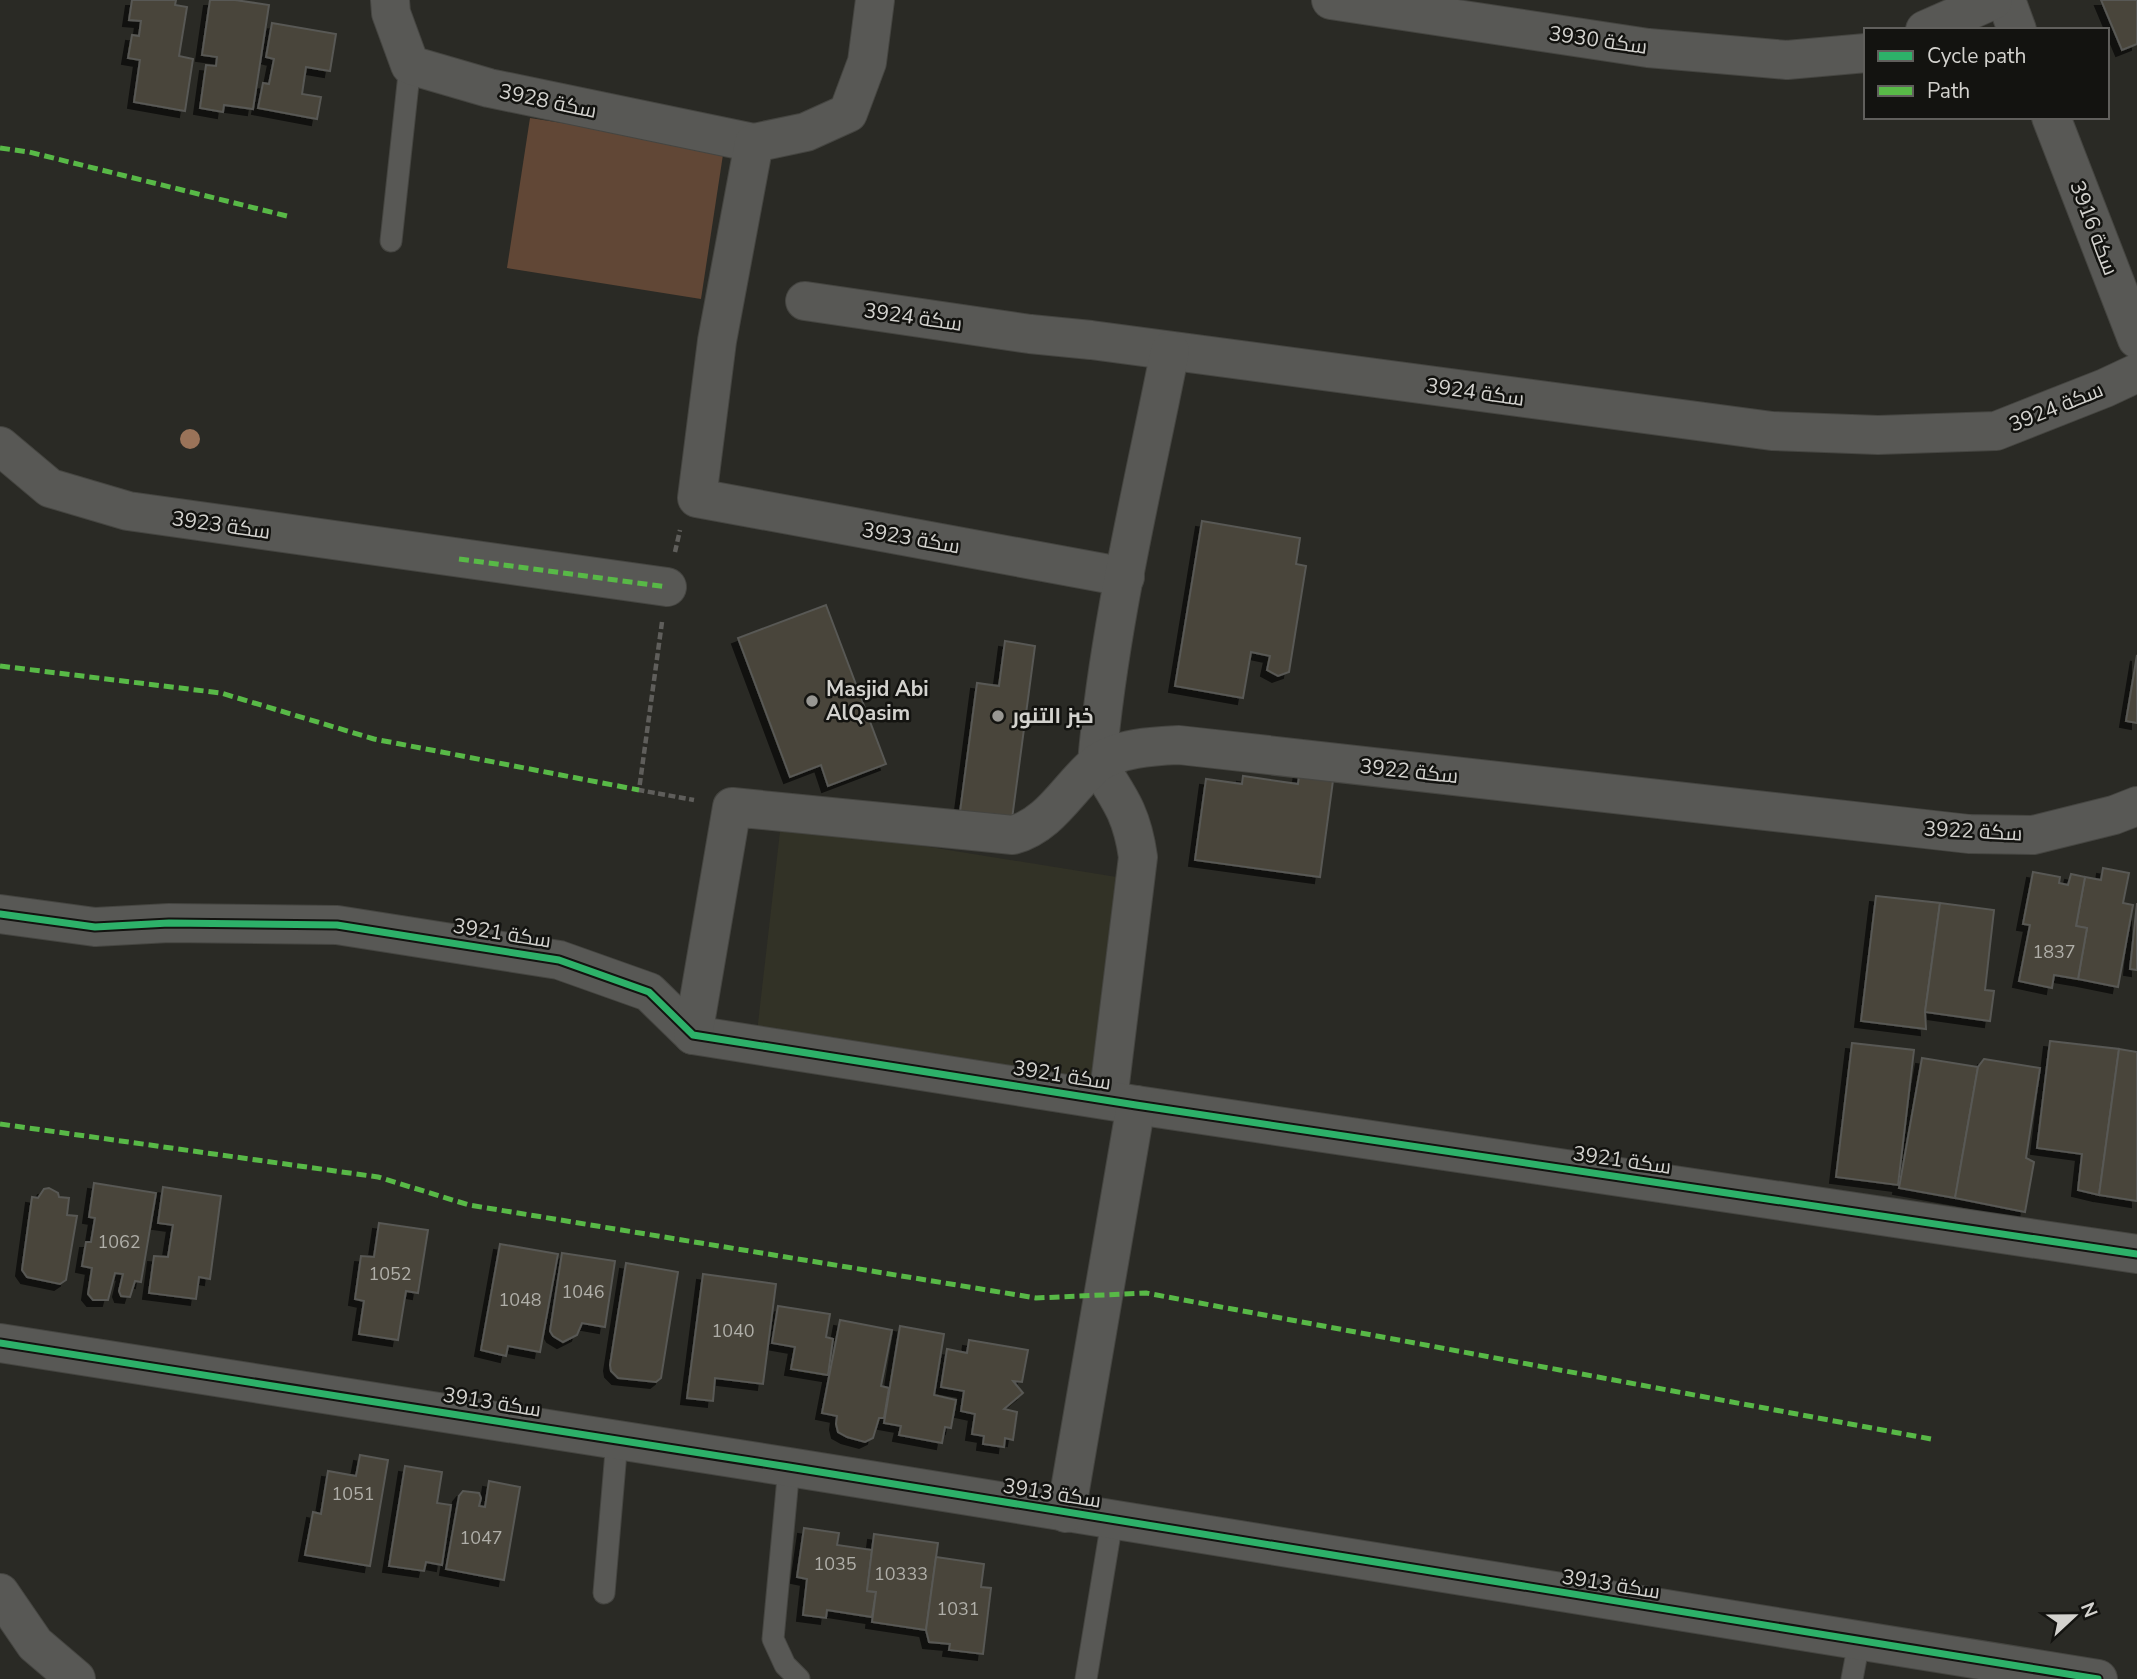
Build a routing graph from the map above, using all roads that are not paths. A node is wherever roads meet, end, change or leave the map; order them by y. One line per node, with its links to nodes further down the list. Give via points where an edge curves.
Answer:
1 (390, 0): 9 (street)
2 (875, 0): 11 (street, via 867,62 848,113 806,132)
3 (1331, 0): 8 (street, سكة 3930, via 1648,48 1787,60)
4 (1993, 0): 6 (street)
5 (2006, 0): 7 (street)
6 (1930, 28)
7 (2016, 28)
8 (1864, 53)
9 (411, 65): 11 (street, سكة 3928, via 489,88); 12 (lane)
10 (2052, 119): 14 (street, سكة 3916)
11 (754, 143): 18 (street, سكة 3923, via 717,341 697,498)
12 (391, 241)
13 (805, 302): 15 (street, سكة 3924)
14 (2137, 339)
15 (1170, 351): 16 (street, سكة 3924, via 1772,432 1878,435 1996,431); 18 (street)
16 (2137, 373)
17 (0, 446): 19 (street, سكة 3923, via 50,488 128,511)
18 (1125, 577): 20 (street)
19 (667, 587)
20 (1097, 763): 21 (street, سكة 3922, via 1140,746 1179,745 1969,834 2033,835); 23 (street, via 1036,826 1013,835 732,807); 24 (street, via 1124,803 1138,857)
21 (2137, 806)
22 (0, 914): 23 (street, سكة 3921, via 95,927 337,925 559,960 649,992)
23 (693, 1035): 24 (street, سكة 3921)
24 (1122, 1102): 25 (street, سكة 3921); 29 (street)
25 (2137, 1254)
26 (0, 1343): 27 (street, سكة 3913)
27 (617, 1440): 28 (street, سكة 3913); 32 (lane)
28 (789, 1467): 29 (street, سكة 3913); 35 (lane, via 773,1639 785,1665)
29 (1066, 1513): 30 (street, سكة 3913)
30 (1112, 1521): 33 (street, سكة 3913); 36 (lane)
31 (0, 1593): 34 (street, via 35,1643)
32 (604, 1593)
33 (1859, 1642): 37 (lane); 38 (street, سكة 3913)
34 (76, 1679)
35 (799, 1679)
36 (1086, 1679)
37 (1852, 1679)
38 (2098, 1679)

